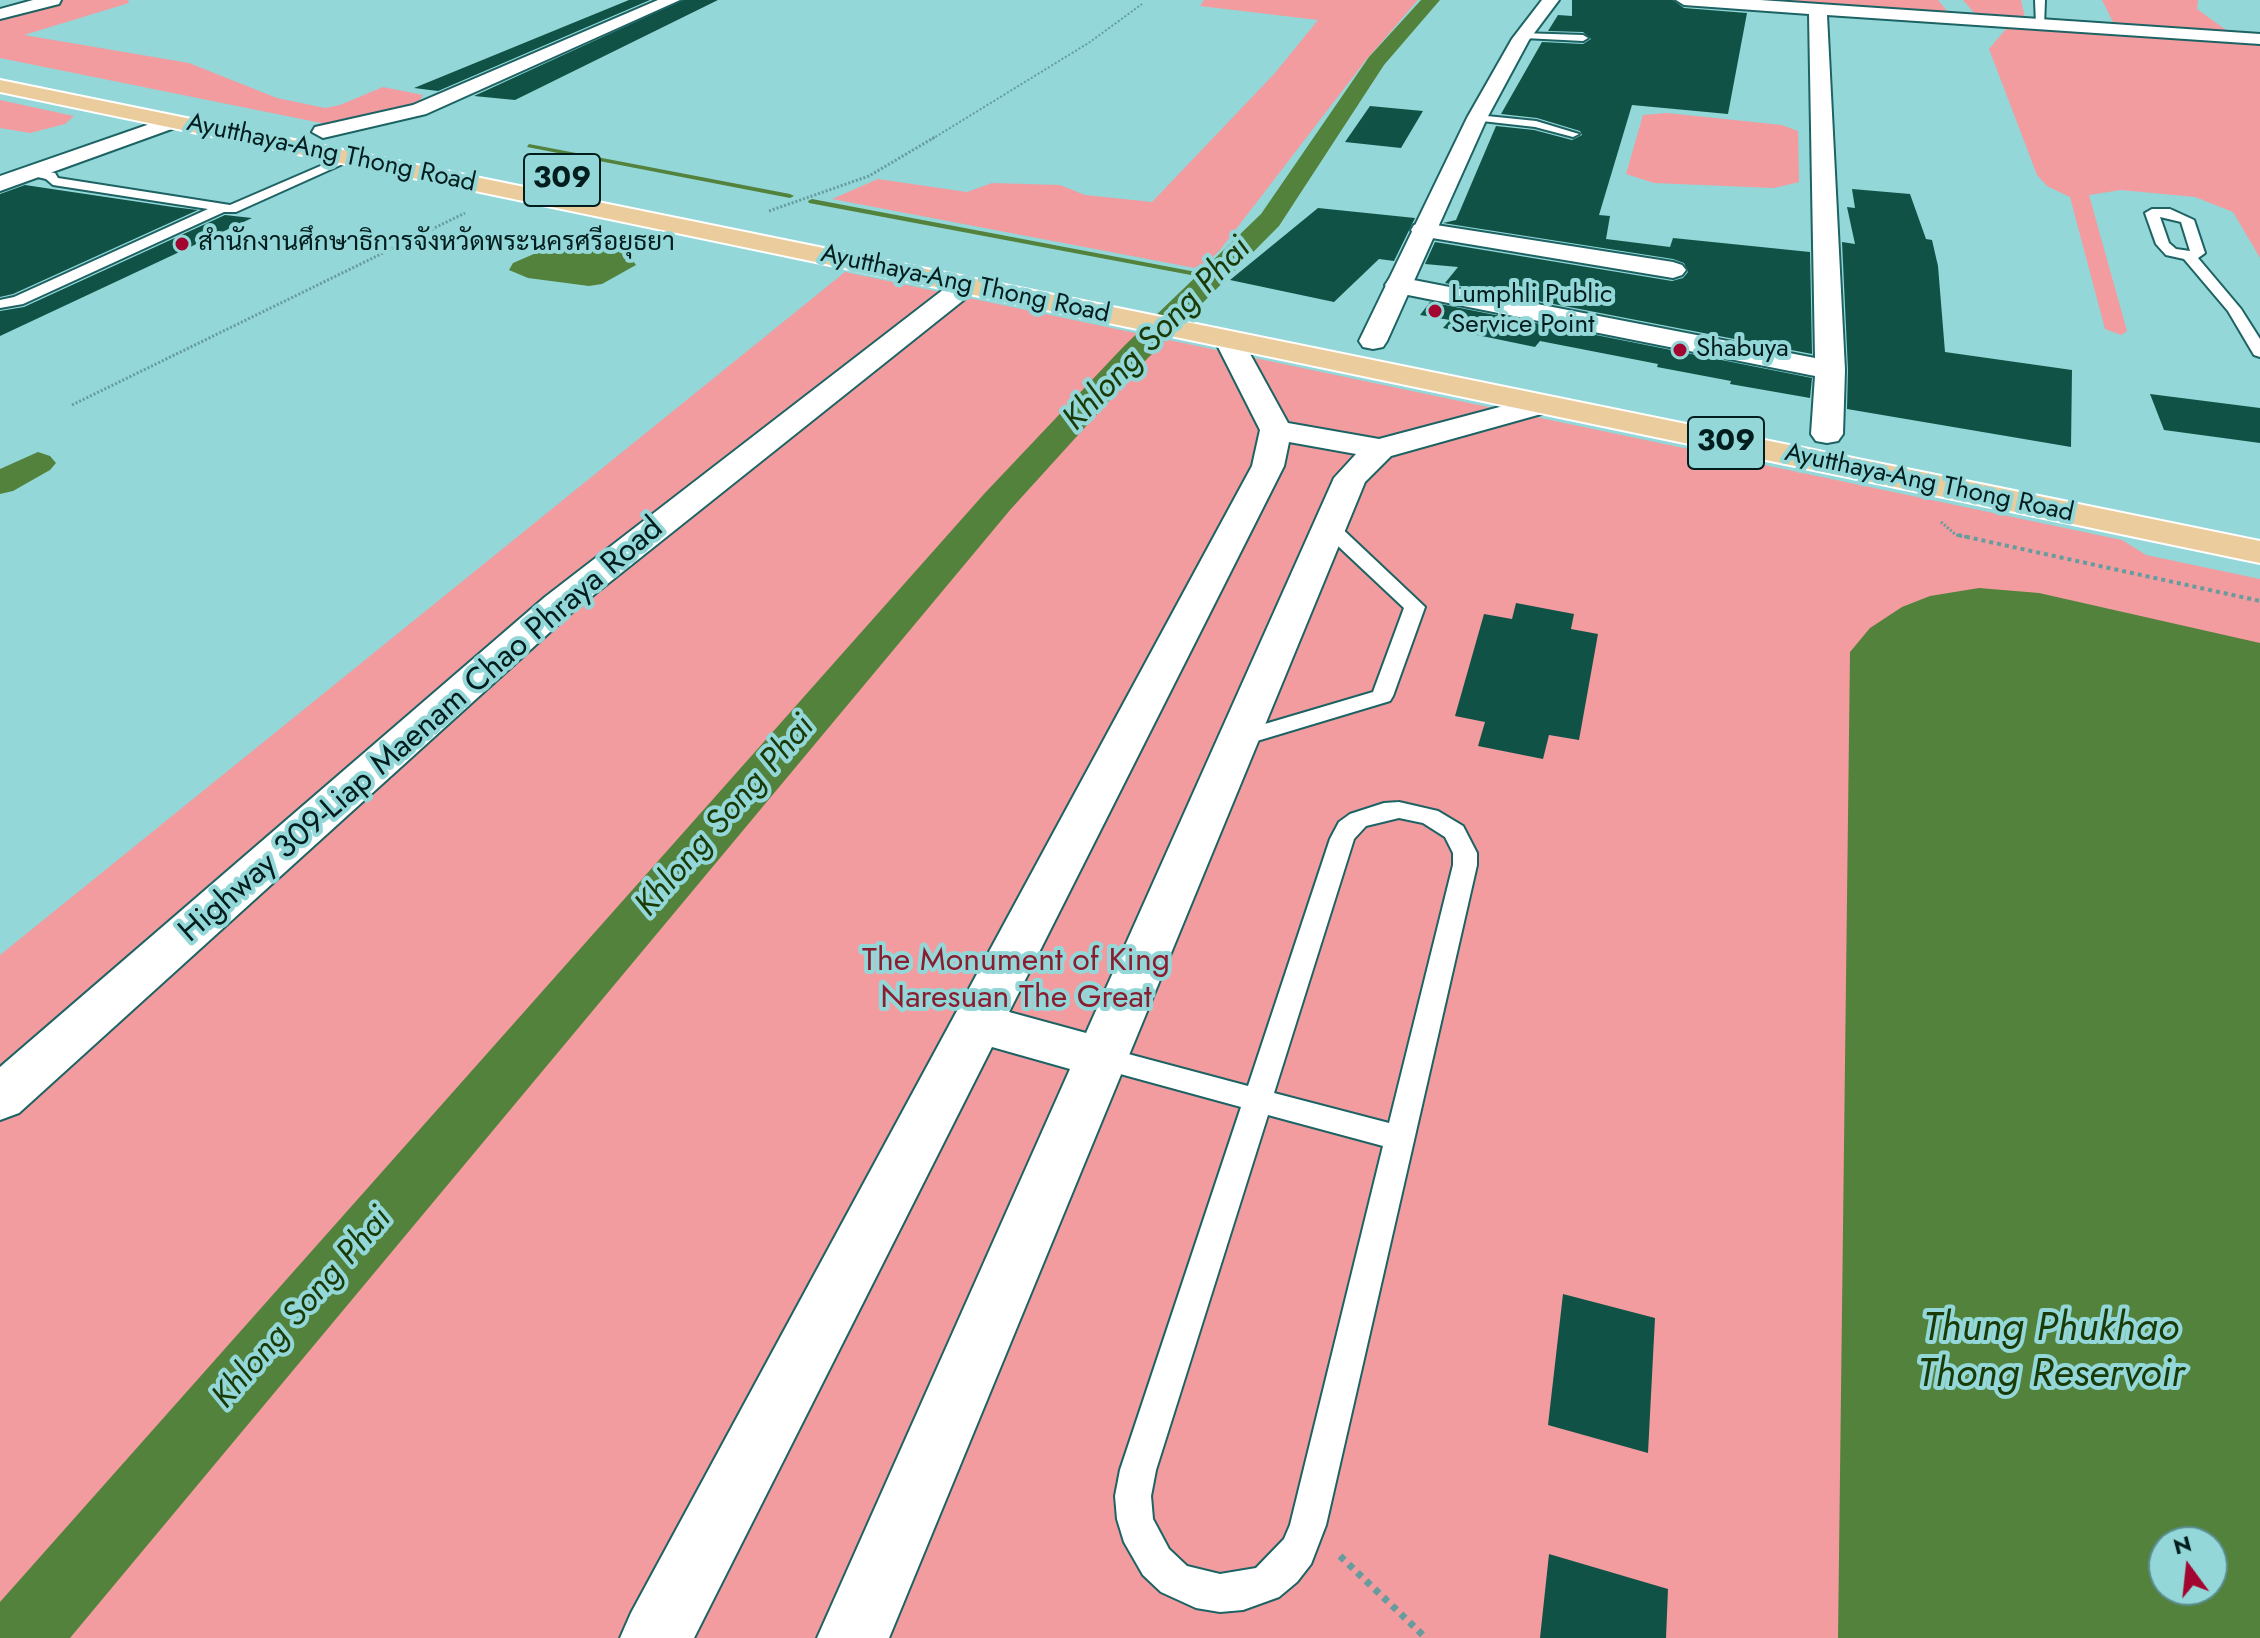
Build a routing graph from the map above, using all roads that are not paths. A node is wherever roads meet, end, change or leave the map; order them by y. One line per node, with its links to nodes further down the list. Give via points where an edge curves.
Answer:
1 (53, 0): 7 (street)
2 (672, 0): 16 (street, via 419,110)
3 (1551, 0): 9 (street)
4 (1684, 0): 6 (street)
5 (2040, 0): 8 (lane)
6 (1818, 9): 8 (street); 35 (street)
7 (0, 14)
8 (2041, 25): 11 (street)
9 (1524, 35): 10 (lane); 14 (street)
10 (1583, 38)
11 (2260, 39)
12 (0, 68): 16 (main road, Ayutthaya-Ang Thong Road / 309)
13 (0, 86): 15 (main road, Ayutthaya-Ang Thong Road / 309)
14 (1477, 118): 17 (lane); 24 (street)
15 (173, 122): 18 (main road, Ayutthaya-Ang Thong Road / 309); 21 (street)
16 (323, 132): 19 (main road, Ayutthaya-Ang Thong Road / 309)
17 (1573, 134)
18 (350, 158): 20 (main road, Ayutthaya-Ang Thong Road / 309); 22 (lane, via 241,206)
19 (469, 161): 20 (main road); 23 (main road, Ayutthaya-Ang Thong Road / 309)
20 (434, 176): 27 (main road, Ayutthaya-Ang Thong Road / 309)
21 (27, 179): 22 (lane)
22 (219, 209): 31 (lane, via 18,301)
23 (753, 218)
24 (1423, 230): 26 (street); 28 (street)
25 (2189, 256): 34 (lane, via 2234,309)
26 (1673, 270)
27 (966, 285): 32 (main road, Ayutthaya-Ang Thong Road / 309, via 1096,312); 46 (street, Highway 309-Liap Maenam Chao Phraya Road, via 558,605)
28 (1398, 285): 33 (street); 35 (street)
29 (1124, 291): 30 (main road, Ayutthaya-Ang Thong Road)
30 (1155, 298)
31 (0, 304)
32 (1213, 328): 33 (main road, Ayutthaya-Ang Thong Road / 309); 36 (main road, Ayutthaya-Ang Thong Road / 309); 37 (street)
33 (1373, 341): 38 (main road, Ayutthaya-Ang Thong Road / 309)
34 (2260, 352)
35 (1830, 370): 38 (street)
36 (1541, 405): 39 (street); 42 (main road, Ayutthaya-Ang Thong Road / 309)
37 (1276, 430): 39 (street); 44 (street, via 1268,466)
38 (1827, 434): 40 (main road, Ayutthaya-Ang Thong Road / 309)
39 (1380, 449): 41 (street, via 1350,478)
40 (2229, 516)
41 (1329, 527): 43 (street); 43 (lane, via 1415,607 1382,696)
42 (2260, 552)
43 (1239, 739): 45 (street)
44 (977, 1023): 45 (street); 49 (street)
45 (1102, 1058): 47 (lane); 50 (street)
46 (0, 1098)
47 (1258, 1100): 48 (lane); 48 (lane, via 1348,828 1384,811 1415,812 1454,832 1465,865); 48 (lane, via 1133,1496 1143,1542 1156,1562 1174,1579 1196,1589 1220,1593 1266,1584 1298,1551)
48 (1401, 1139)
49 (656, 1638)
50 (853, 1638)

